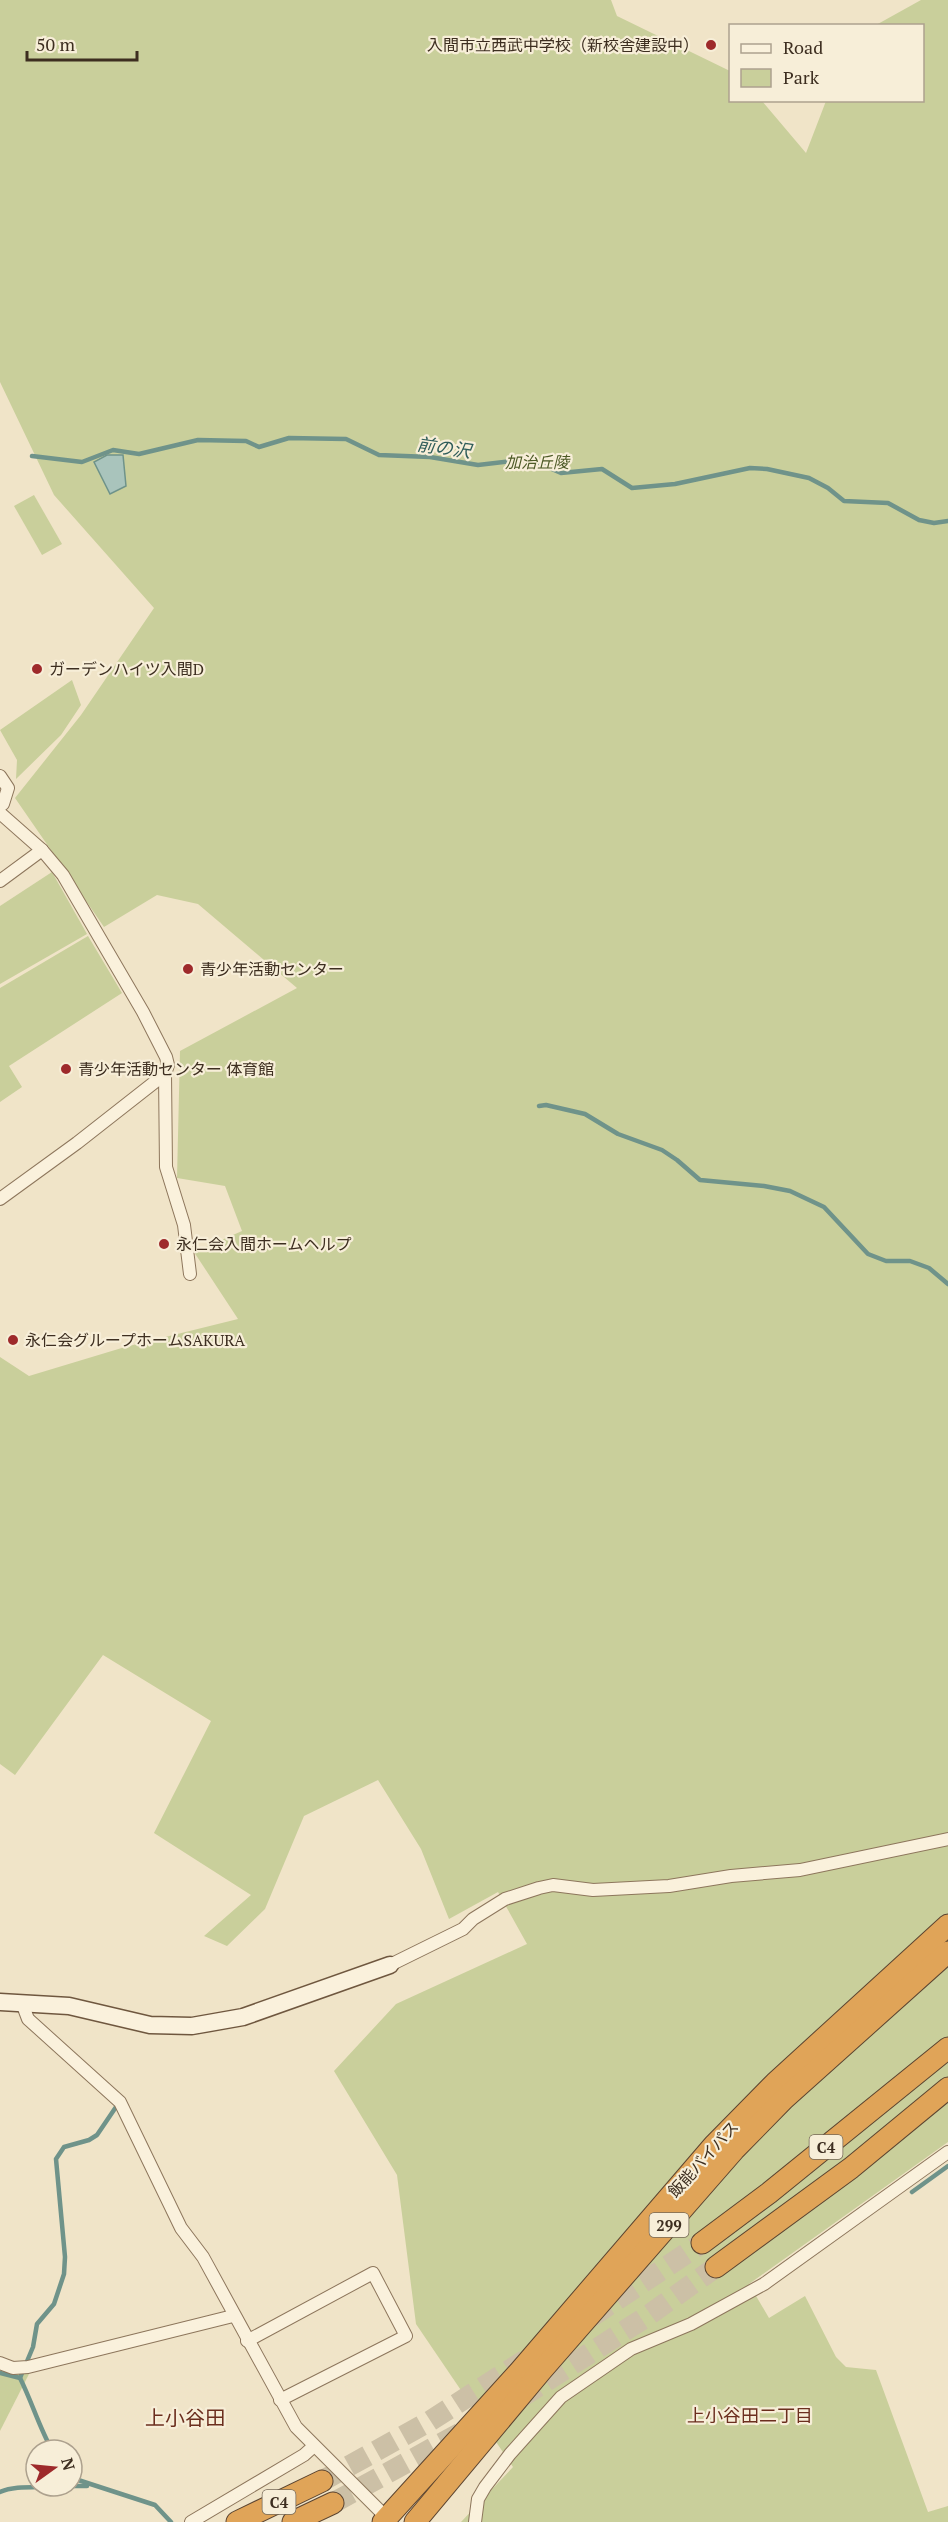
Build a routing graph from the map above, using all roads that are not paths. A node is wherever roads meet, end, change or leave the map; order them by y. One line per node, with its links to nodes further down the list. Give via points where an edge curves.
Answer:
1 (0, 776): 2 (street, via 8,788)
2 (0, 806)
3 (0, 813): 4 (street)
4 (42, 850): 5 (street); 6 (street, via 63,875 143,1012 166,1057)
5 (0, 881)
6 (165, 1074): 7 (street); 8 (street, via 166,1167 184,1225)
7 (0, 1199)
8 (190, 1274)
9 (948, 1839): 12 (street, via 800,1870 669,1886 539,1888 505,1899 456,1934)
10 (948, 1925): 27 (highway, 飯能バイパス / 299, via 774,2083 714,2145)
11 (948, 1952): 31 (highway, 飯能バイパス / 299, via 784,2099 734,2151)
12 (390, 1965): 14 (street, via 243,2017 192,2026 150,2025 69,2006)
13 (0, 2002): 14 (street)
14 (22, 2002): 20 (street, via 28,2019 120,2102 182,2228 203,2257)
15 (948, 2048): 18 (highway, C4)
16 (948, 2088): 19 (highway, C4, via 851,2168)
17 (948, 2152): 32 (street, via 764,2284 691,2324 631,2349 561,2397 485,2487 478,2499)
18 (702, 2243)
19 (716, 2267)
20 (233, 2316): 21 (street); 22 (street, via 28,2367 13,2368)
21 (248, 2341): 23 (street); 23 (street, via 373,2274 406,2336)
22 (0, 2363)
23 (280, 2400): 24 (street, via 296,2427)
24 (314, 2446): 27 (street); 28 (street)
25 (322, 2481): 29 (highway, C4)
26 (333, 2503): 30 (highway, C4)
27 (387, 2521)
28 (191, 2522)
29 (237, 2522)
30 (293, 2522)
31 (415, 2522)
32 (475, 2522)

